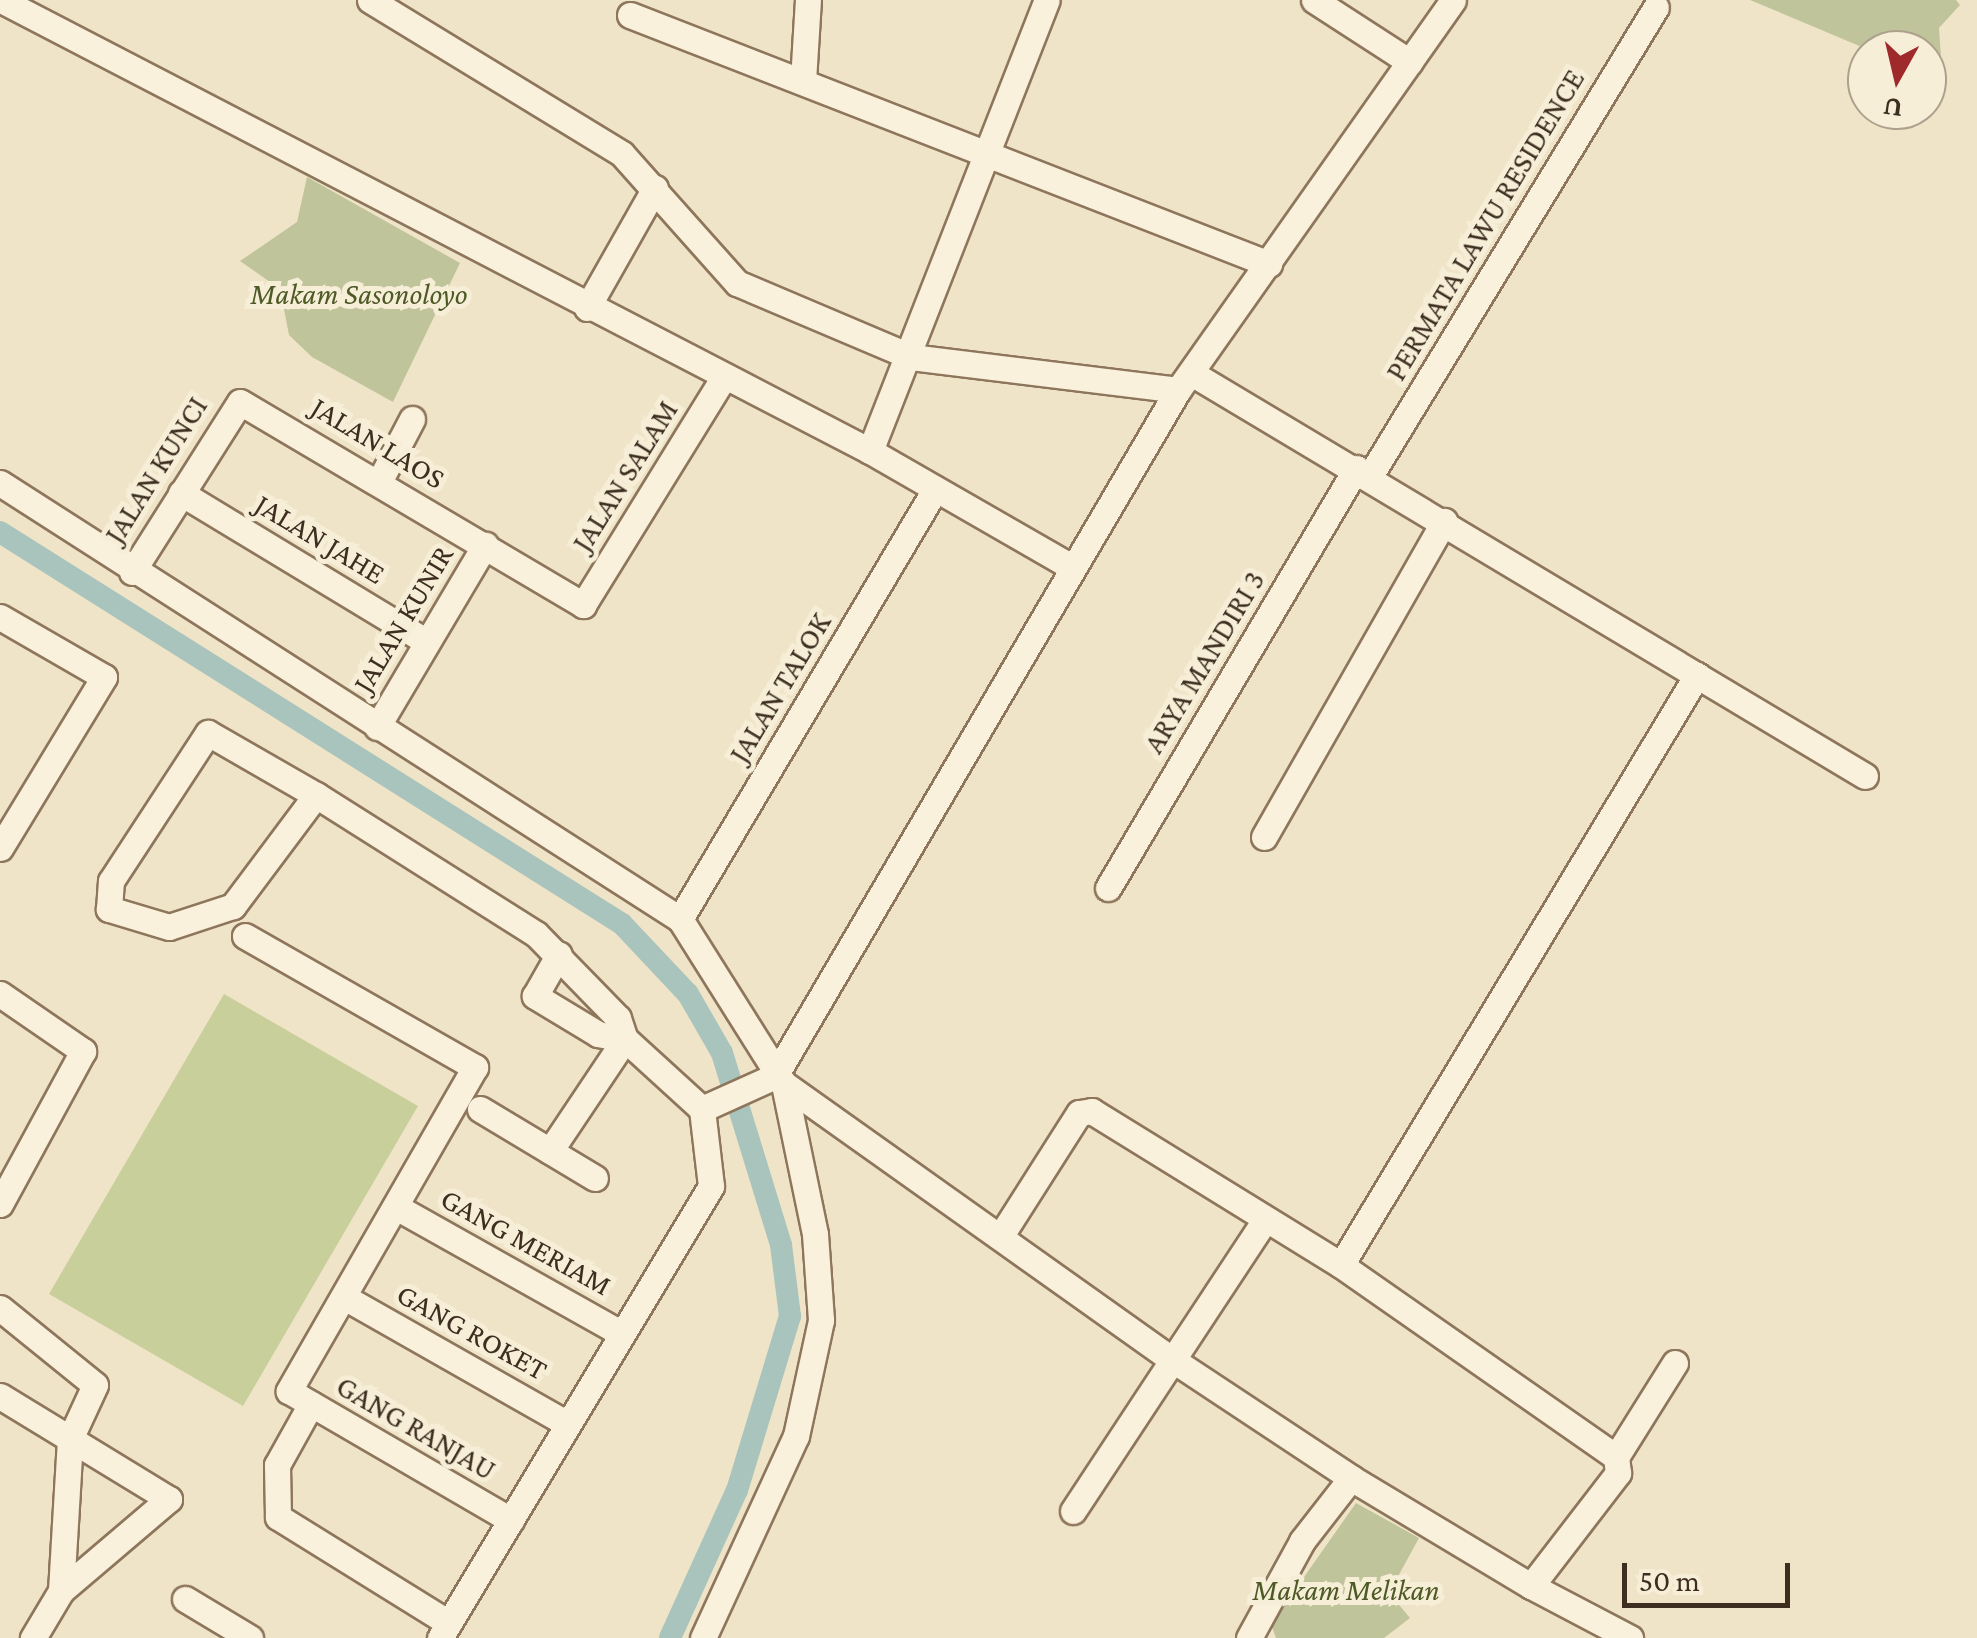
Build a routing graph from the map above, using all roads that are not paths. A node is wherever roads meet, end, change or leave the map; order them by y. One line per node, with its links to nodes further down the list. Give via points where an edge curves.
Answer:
1 (1, 0): 14 (street)
2 (370, 0): 12 (street, via 597,137)
3 (808, 0): 10 (street)
4 (1047, 0): 11 (street)
5 (1314, 0): 9 (street)
6 (1453, 0): 9 (street)
7 (1656, 7): 21 (street, PERMATA LAWU RESIDENCE)
8 (630, 15): 10 (street)
9 (1410, 62): 13 (street)
10 (803, 80): 11 (street)
11 (990, 151): 13 (street); 15 (street)
12 (656, 188): 14 (street); 15 (street, via 737,283)
13 (1269, 264): 17 (street)
14 (587, 308): 16 (street)
15 (911, 357): 17 (street); 20 (street)
16 (722, 380): 20 (street); 30 (street, JALAN SALAM)
17 (1186, 382): 21 (street); 28 (street)
18 (236, 403): 22 (street, JALAN LAOS); 25 (street, JALAN KUNCI)
19 (412, 420): 22 (street)
20 (870, 451): 24 (street)
21 (1363, 472): 26 (street); 39 (street, ARYA MANDIRI 3)
22 (380, 480): 27 (street, JALAN LAOS)
23 (0, 483): 29 (street)
24 (935, 489): 28 (street); 40 (street, JALAN TALOK)
25 (181, 493): 29 (street, JALAN KUNCI); 32 (street, JALAN JAHE)
26 (1444, 521): 33 (street); 37 (street)
27 (485, 545): 30 (street, JALAN LAOS); 32 (street, JALAN KUNIR)
28 (1072, 567): 45 (street)
29 (132, 572): 34 (street)
30 (583, 606)
31 (4, 628): 38 (street, via 104,677)
32 (425, 641): 34 (street, JALAN KUNIR)
33 (1697, 675): 35 (street); 54 (street)
34 (377, 726): 40 (street)
35 (1865, 776)
36 (316, 796): 36 (street, via 202,734 111,881 109,909 160,928 232,906); 42 (street)
37 (1264, 836)
38 (0, 848)
39 (1108, 888)
40 (680, 919): 45 (street)
41 (245, 936): 51 (street, via 475,1067)
42 (559, 954): 44 (street, via 618,1018); 44 (street, via 535,996)
43 (0, 994): 50 (street, via 83,1051)
44 (625, 1039): 46 (street); 48 (street)
45 (775, 1081): 46 (street); 53 (street); 74 (street, via 816,1234 820,1320 796,1436)
46 (708, 1107): 57 (street, via 712,1186)
47 (480, 1109): 48 (street)
48 (550, 1152): 49 (street)
49 (595, 1178)
50 (0, 1204)
51 (398, 1208): 55 (street); 57 (street, GANG MERIAM)
52 (1264, 1220): 53 (street, via 1086,1110); 54 (street); 58 (street)
53 (1000, 1237): 58 (street)
54 (1341, 1265): 64 (street)
55 (344, 1297): 61 (street); 62 (street, GANG ROKET)
56 (0, 1308): 63 (street, via 92,1379 94,1400)
57 (622, 1333): 62 (street)
58 (1174, 1360): 65 (street); 66 (street)
59 (1675, 1362): 64 (street)
60 (0, 1396): 63 (street)
61 (300, 1398): 67 (street, GANG RANJAU); 71 (street, via 277,1465 278,1518)
62 (568, 1424): 67 (street)
63 (70, 1439): 69 (street); 69 (street, via 169,1499)
64 (1616, 1457): 68 (street, via 1618,1473)
65 (1351, 1478): 68 (street); 75 (street, via 1302,1542)
66 (1073, 1512)
67 (510, 1520): 71 (street)
68 (1531, 1586): 76 (street)
69 (61, 1592): 72 (street)
70 (185, 1600): 73 (street)
71 (444, 1630)
72 (33, 1638)
73 (250, 1638)
74 (703, 1638)
75 (1249, 1638)
76 (1630, 1638)

